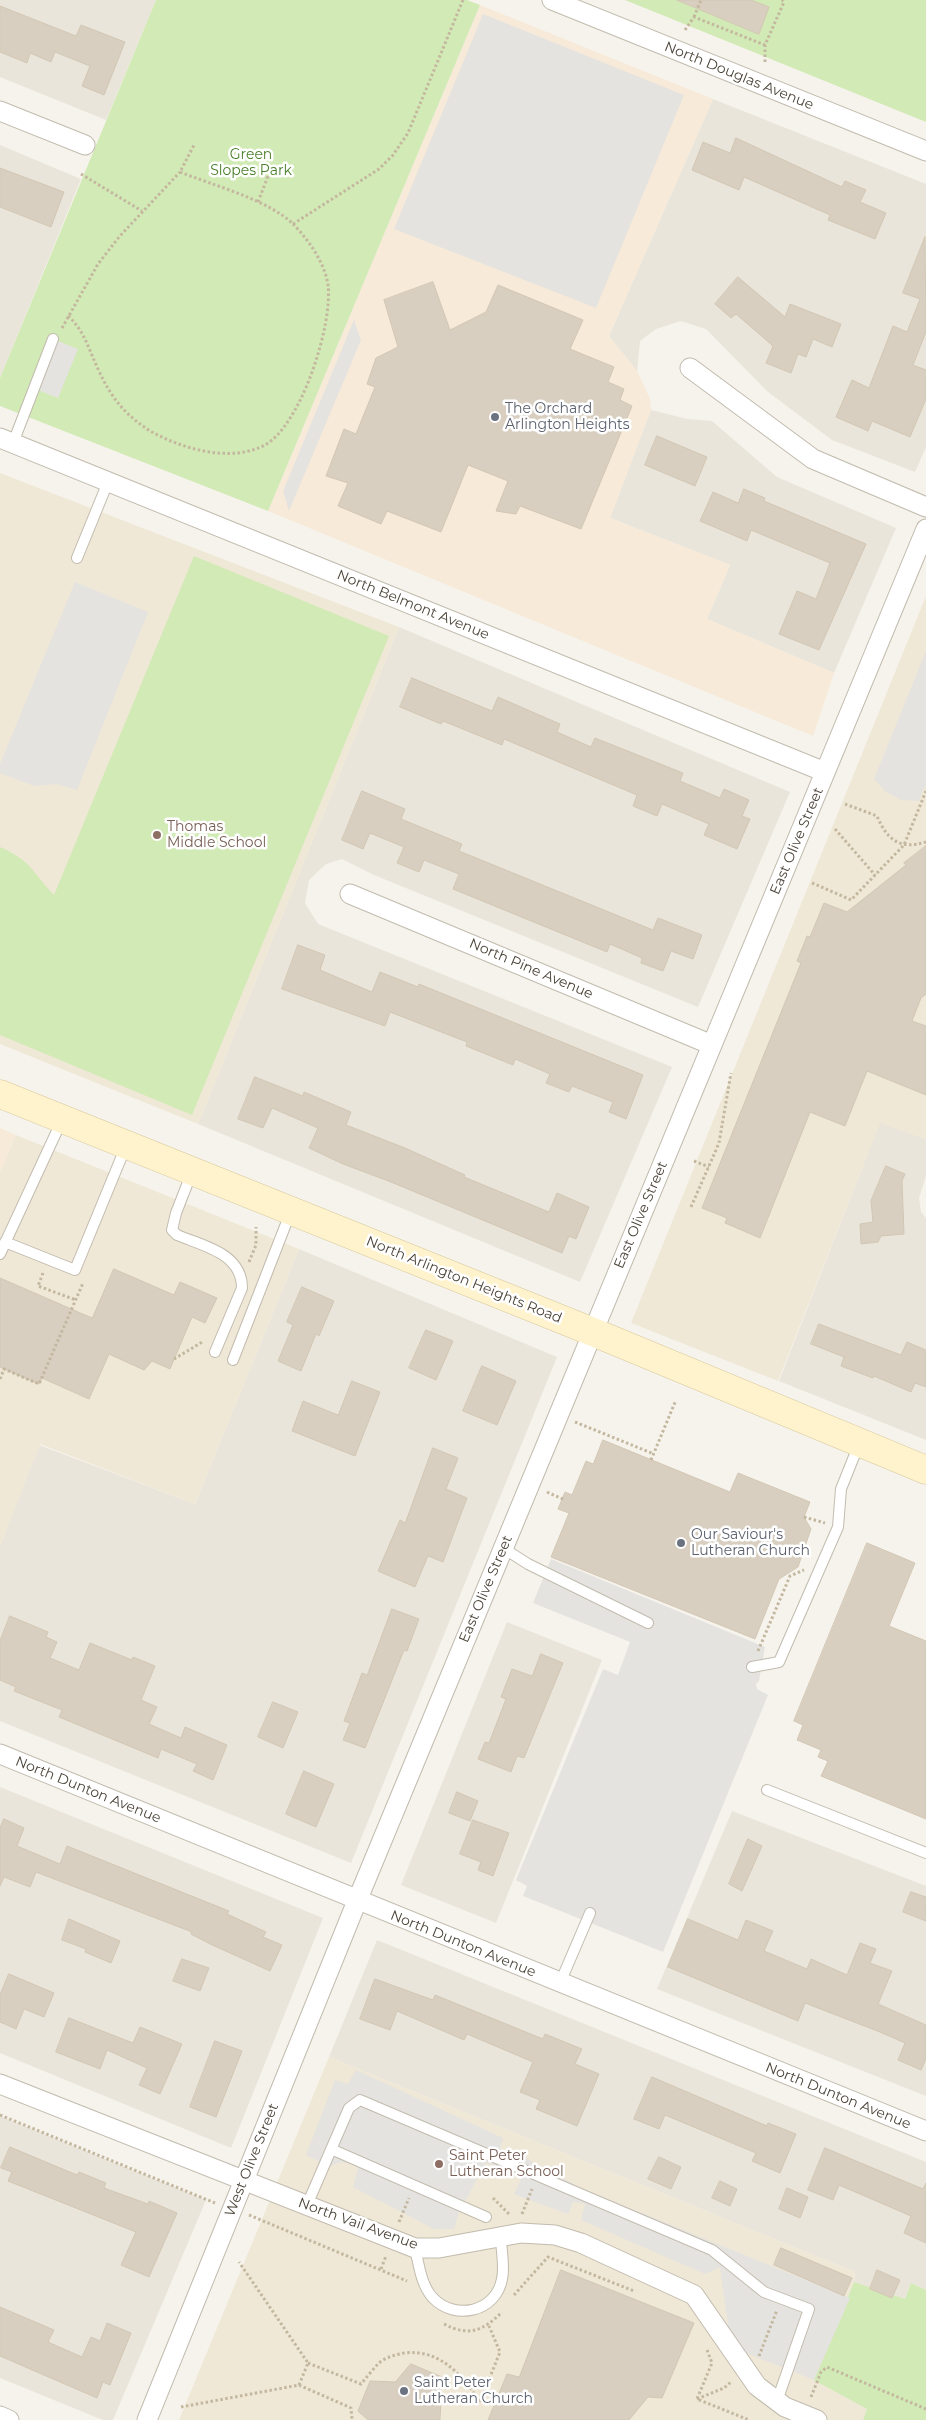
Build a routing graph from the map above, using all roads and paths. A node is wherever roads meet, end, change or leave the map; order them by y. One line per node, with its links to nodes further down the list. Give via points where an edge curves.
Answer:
1 (463, 0): 18 (path, via 408,132 394,155 379,169)
2 (552, 0): 12 (street, North Douglas Avenue)
3 (701, 0): 5 (path)
4 (782, 0): 7 (path, via 784,2)
5 (694, 17): 6 (path); 7 (path)
6 (685, 30)
7 (765, 45): 8 (path)
8 (765, 62)
9 (0, 111): 10 (street)
10 (85, 145)
11 (194, 146): 13 (path)
12 (926, 151)
13 (180, 172): 16 (path); 17 (path)
14 (81, 174): 17 (path)
15 (268, 176): 16 (path)
16 (258, 202): 18 (path)
17 (142, 211): 19 (path, via 98,264)
18 (293, 224): 19 (path, via 315,253 328,284 329,310 324,337 294,412 276,437 253,450 236,453 202,450 181,445 140,425 112,397 79,326)
19 (68, 316): 20 (path)
20 (53, 339): 22 (lane)
21 (690, 368): 24 (street, via 813,459)
22 (6, 441): 23 (street, North Belmont Avenue)
23 (108, 482): 26 (lane); 27 (street, North Belmont Avenue)
24 (926, 507)
25 (926, 530): 27 (street, East Olive Street)
26 (77, 558)
27 (825, 772): 36 (street, East Olive Street)
28 (926, 791): 32 (path)
29 (845, 804): 32 (path, via 876,816 892,840)
30 (835, 829): 33 (path)
31 (926, 842): 32 (path)
32 (904, 845): 33 (path)
33 (875, 875): 34 (path, via 851,900)
34 (812, 883)
35 (350, 894): 36 (street, North Pine Avenue)
36 (712, 1045): 51 (street, East Olive Street)
37 (731, 1073): 42 (path, via 718,1144)
38 (0, 1094): 39 (main road, North Arlington Heights Road)
39 (62, 1119): 40 (main road, North Arlington Heights Road); 46 (lane)
40 (126, 1145): 43 (main road, North Arlington Heights Road); 49 (lane)
41 (694, 1161): 42 (path)
42 (709, 1167): 44 (path)
43 (193, 1172): 45 (main road, North Arlington Heights Road); 52 (lane, via 172,1230 176,1235 232,1260 242,1278 242,1288)
44 (692, 1207)
45 (291, 1211): 51 (main road, North Arlington Heights Road); 53 (lane)
46 (5, 1242): 47 (lane); 48 (lane)
47 (0, 1254)
48 (49, 1259): 49 (lane); 50 (path, via 38,1286)
49 (75, 1270): 50 (path, via 83,1284)
50 (76, 1300): 54 (path, via 39,1384 4,1369)
51 (593, 1332): 56 (street, East Olive Street); 57 (main road, North Arlington Heights Road)
52 (215, 1352)
53 (233, 1360)
54 (0, 1379)
55 (676, 1400): 58 (path)
56 (558, 1415): 58 (path); 65 (street, East Olive Street)
57 (860, 1443): 60 (main road, North Arlington Heights Road); 64 (lane, via 841,1488)
58 (654, 1454): 59 (path)
59 (651, 1460)
60 (926, 1470)
61 (557, 1496): 62 (path)
62 (562, 1499)
63 (804, 1517): 64 (path)
64 (838, 1527): 67 (lane, via 779,1662)
65 (503, 1548): 66 (lane, via 528,1564); 71 (street, East Olive Street)
66 (648, 1623)
67 (752, 1668)
68 (0, 1754): 71 (street, North Dunton Avenue)
69 (767, 1790): 70 (lane)
70 (926, 1853)
71 (357, 1901): 73 (street, North Dunton Avenue); 78 (street, West Olive Street)
72 (590, 1913): 73 (lane)
73 (560, 1983): 75 (street, North Dunton Avenue)
74 (0, 2084): 78 (street, North Vail Avenue)
75 (926, 2131)
76 (331, 2149): 77 (lane, via 349,2108 360,2100); 79 (lane); 81 (lane)
77 (538, 2176): 80 (path); 92 (lane, via 712,2250 764,2292 809,2309)
78 (243, 2182): 79 (street, North Vail Avenue); 98 (street, West Olive Street)
79 (307, 2205): 83 (street, North Vail Avenue)
80 (522, 2216)
81 (486, 2217)
82 (501, 2237): 83 (street, North Vail Avenue, via 439,2248); 83 (lane, via 502,2279 498,2291 490,2301 472,2310 458,2312 443,2307 432,2297 423,2281); 92 (street, North Vail Avenue, via 521,2233 555,2235 581,2243 694,2295 757,2386)
83 (415, 2248)
84 (541, 2253): 85 (path)
85 (548, 2256)
86 (240, 2262): 90 (path)
87 (518, 2283): 88 (path)
88 (519, 2289)
89 (489, 2326): 90 (path, via 500,2352 480,2402 464,2379 433,2355 416,2352 395,2355 380,2362 361,2384)
90 (308, 2363): 91 (path)
91 (299, 2385): 93 (path); 99 (path, via 351,2408)
92 (777, 2401): 96 (street, North Vail Avenue)
93 (181, 2408)
94 (926, 2409): 96 (path, via 827,2367 821,2372)
95 (0, 2416): 97 (street)
96 (810, 2417)
97 (9, 2420)
98 (148, 2420)
99 (352, 2420)

